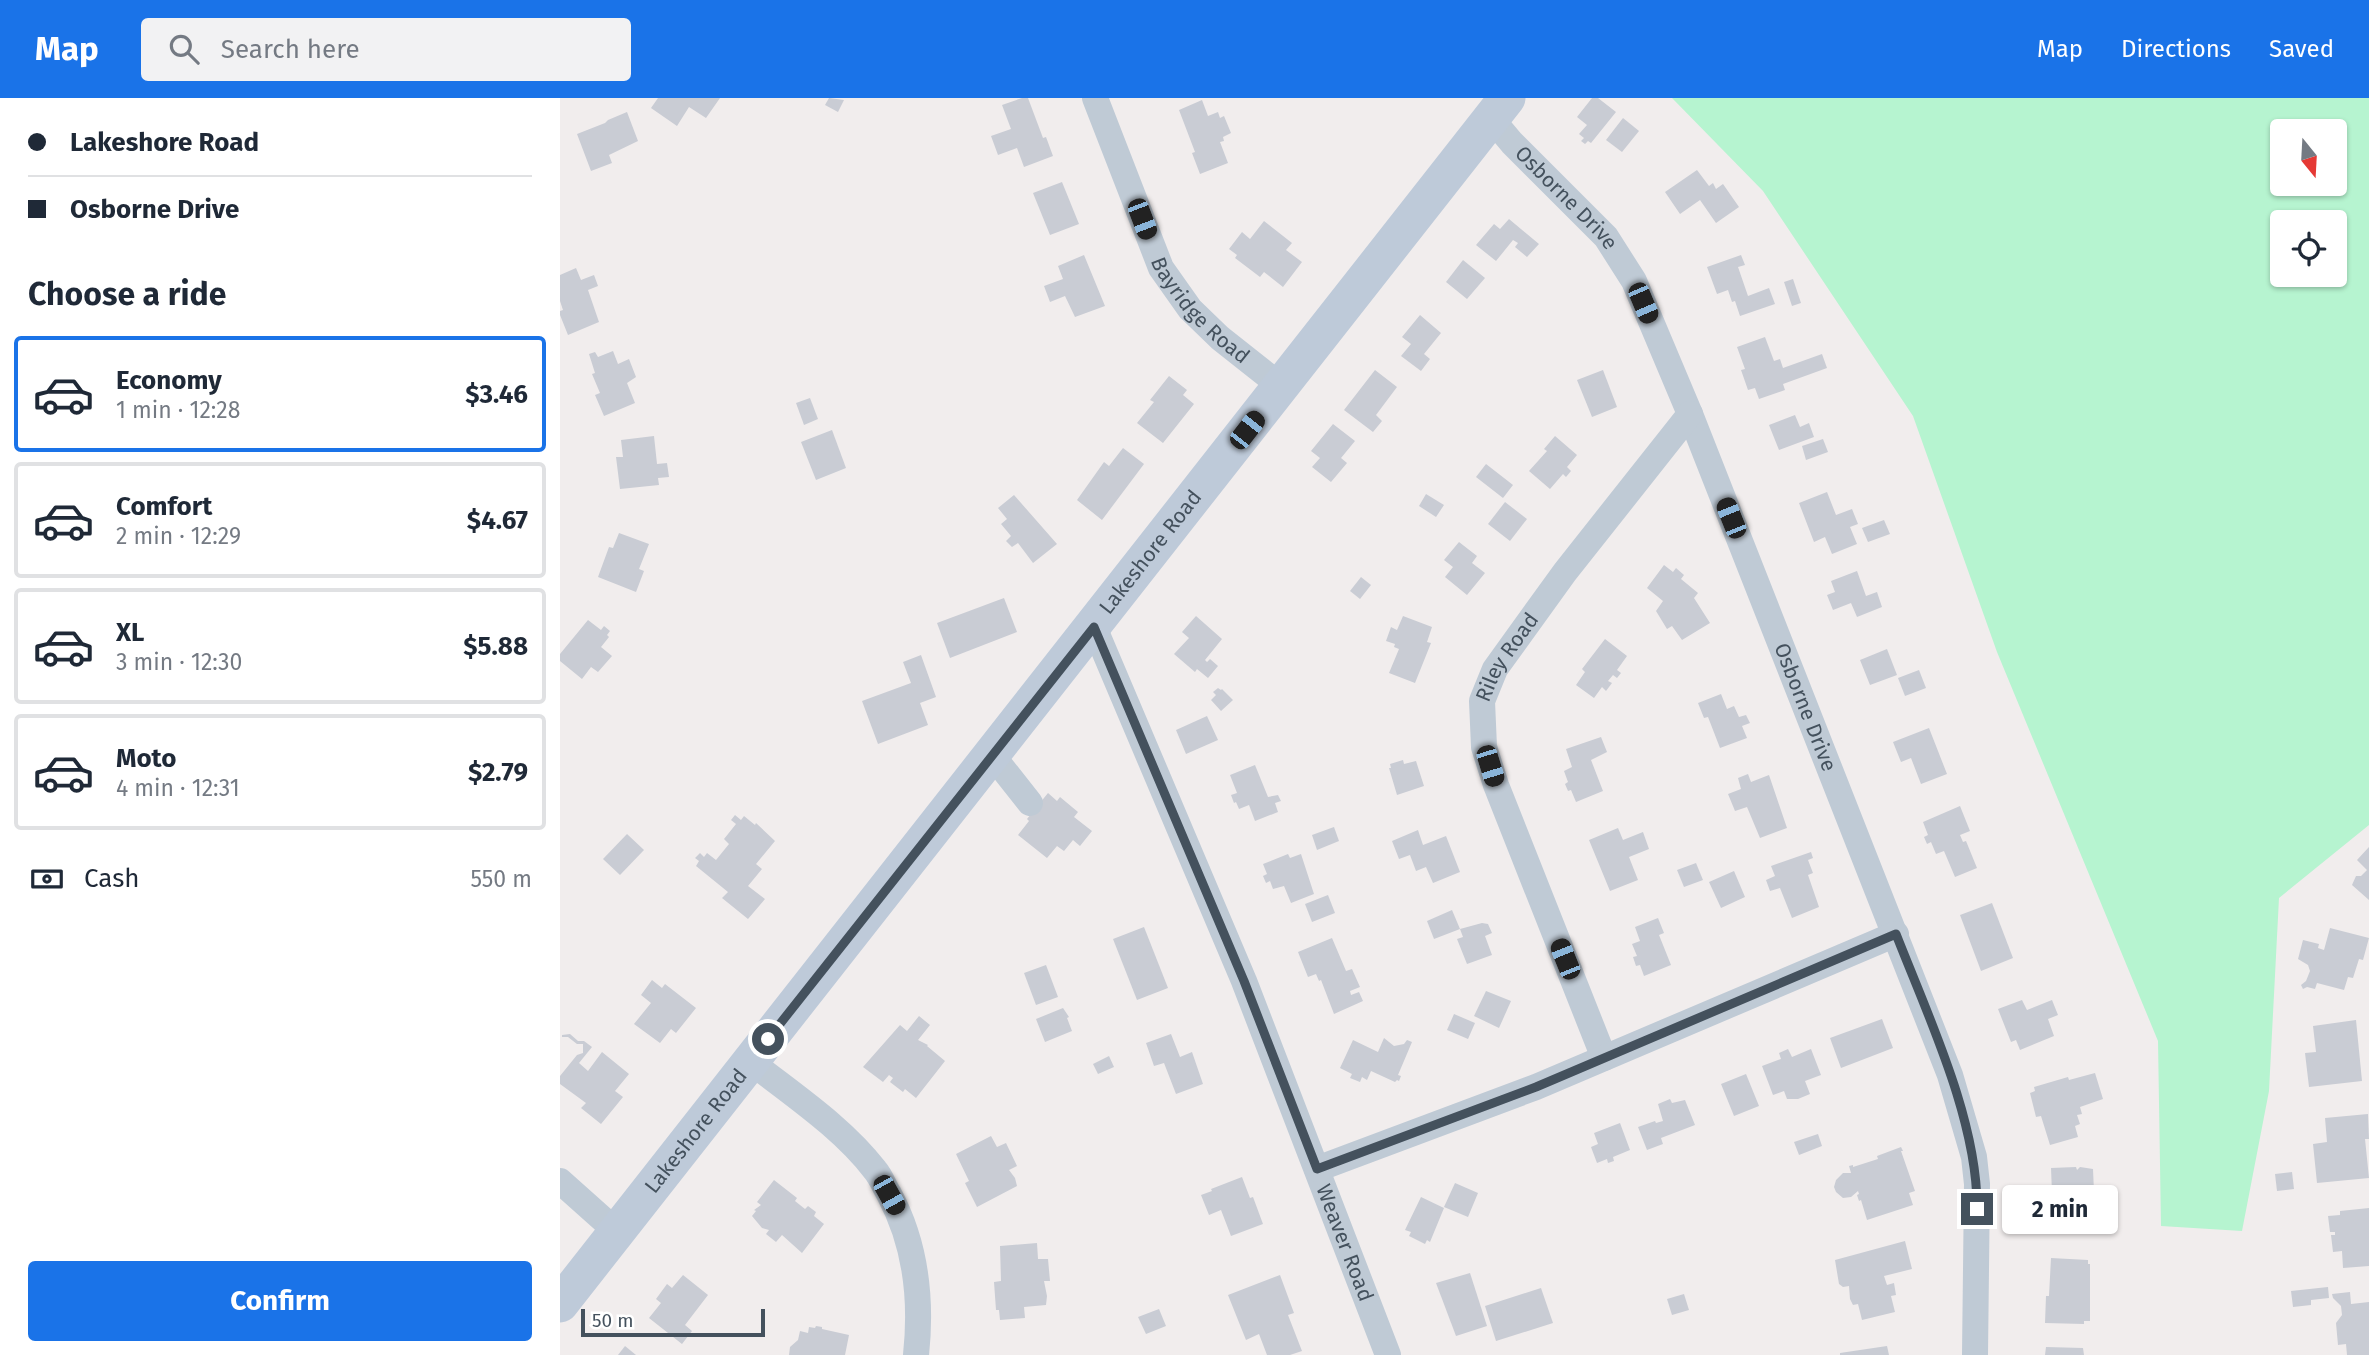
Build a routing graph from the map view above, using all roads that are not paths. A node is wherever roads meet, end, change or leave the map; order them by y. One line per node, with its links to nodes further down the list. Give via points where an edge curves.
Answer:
1 (1095, 98): 3 (street, Bayridge Road, via 1161,268 1220,338)
2 (1499, 108): 3 (street, Lakeshore Road); 4 (street, Osborne Drive, via 1511,143 1606,237 1634,281)
3 (1282, 387): 5 (street, Lakeshore Road)
4 (1689, 414): 8 (street, Osborne Drive); 9 (street, Riley Road, via 1495,669 1482,701 1485,747 1496,785)
5 (1094, 627): 6 (street, Lakeshore Road); 11 (street, Weaver Road)
6 (992, 755): 7 (street); 10 (street, Lakeshore Road)
7 (1030, 803)
8 (1896, 934): 9 (street); 17 (street, Osborne Drive, via 1951,1075 1973,1157 1977,1184)
9 (1604, 1058): 11 (street)
10 (750, 1060): 13 (street, Lakeshore Road); 15 (street, via 844,1136 877,1172 902,1218 916,1275)
11 (1317, 1169): 16 (street, Weaver Road)
12 (560, 1181): 13 (street)
13 (616, 1231): 14 (street, Lakeshore Road)
14 (560, 1304)
15 (916, 1355)
16 (1388, 1355)
17 (1975, 1355)

